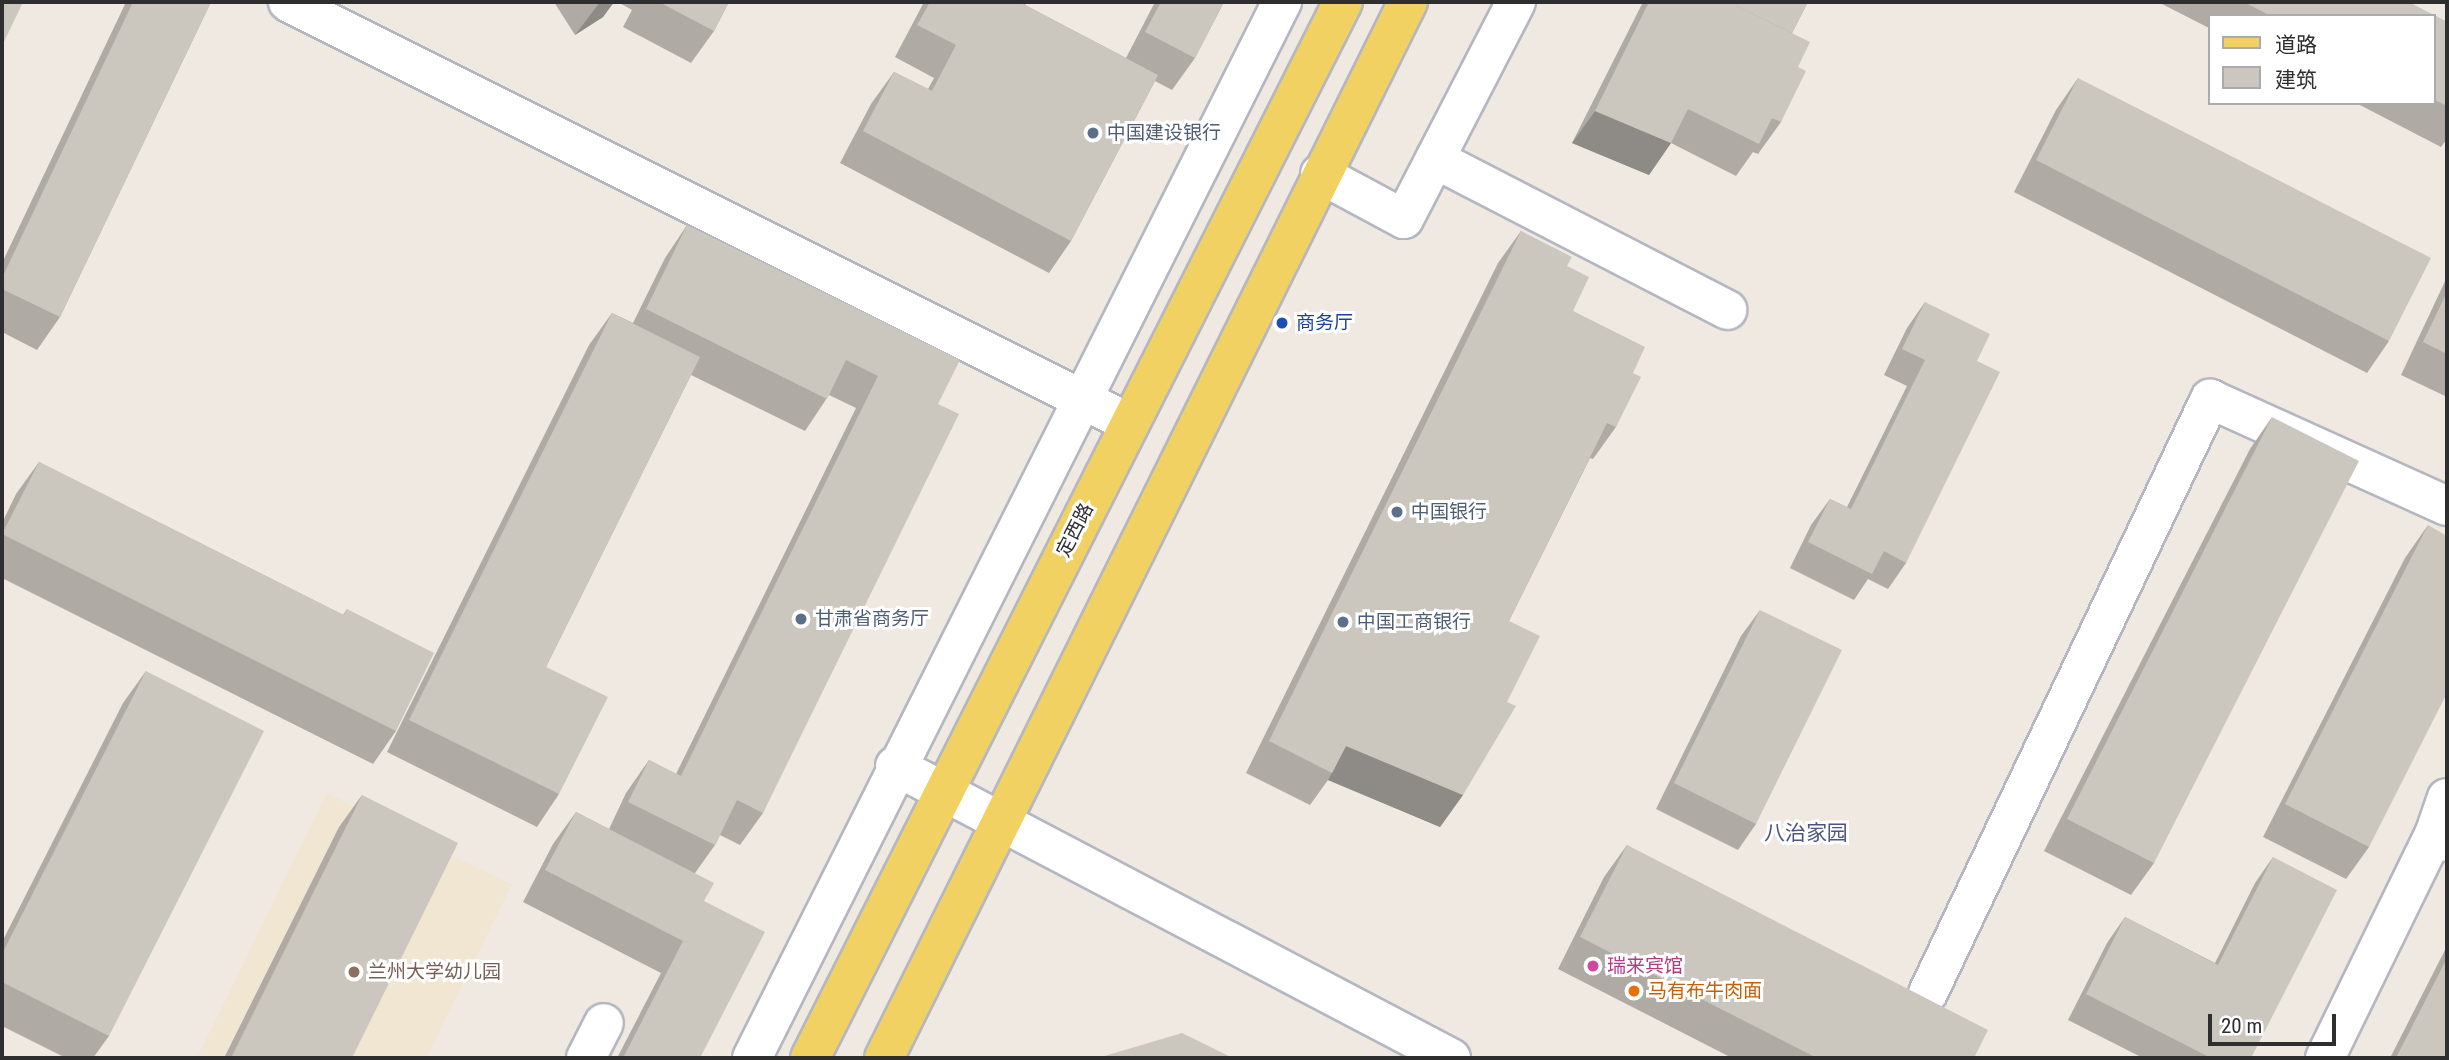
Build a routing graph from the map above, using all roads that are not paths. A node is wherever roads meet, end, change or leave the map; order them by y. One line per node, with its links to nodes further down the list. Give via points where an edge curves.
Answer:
1 (288, 2): 9 (street)
2 (1282, 2): 9 (street)
3 (1343, 2): 10 (main road, 定西路)
4 (1408, 2): 7 (main road)
5 (1516, 2): 6 (street)
6 (1435, 159): 7 (street, via 1404,219); 8 (street)
7 (1320, 174): 15 (main road)
8 (1727, 310)
9 (1081, 398): 10 (street); 12 (street)
10 (1129, 424): 13 (main road, 定西路)
11 (2447, 506): 17 (street, via 2210,399)
12 (895, 766): 13 (street); 20 (street)
13 (942, 793): 15 (street); 21 (main road, 定西路)
14 (2447, 798): 16 (street)
15 (1003, 828): 22 (main road); 23 (street)
16 (2440, 839): 24 (street)
17 (1928, 993)
18 (604, 1023): 19 (street)
19 (586, 1058)
20 (752, 1058)
21 (810, 1058)
22 (884, 1058)
23 (1451, 1058)
24 (2325, 1058)

